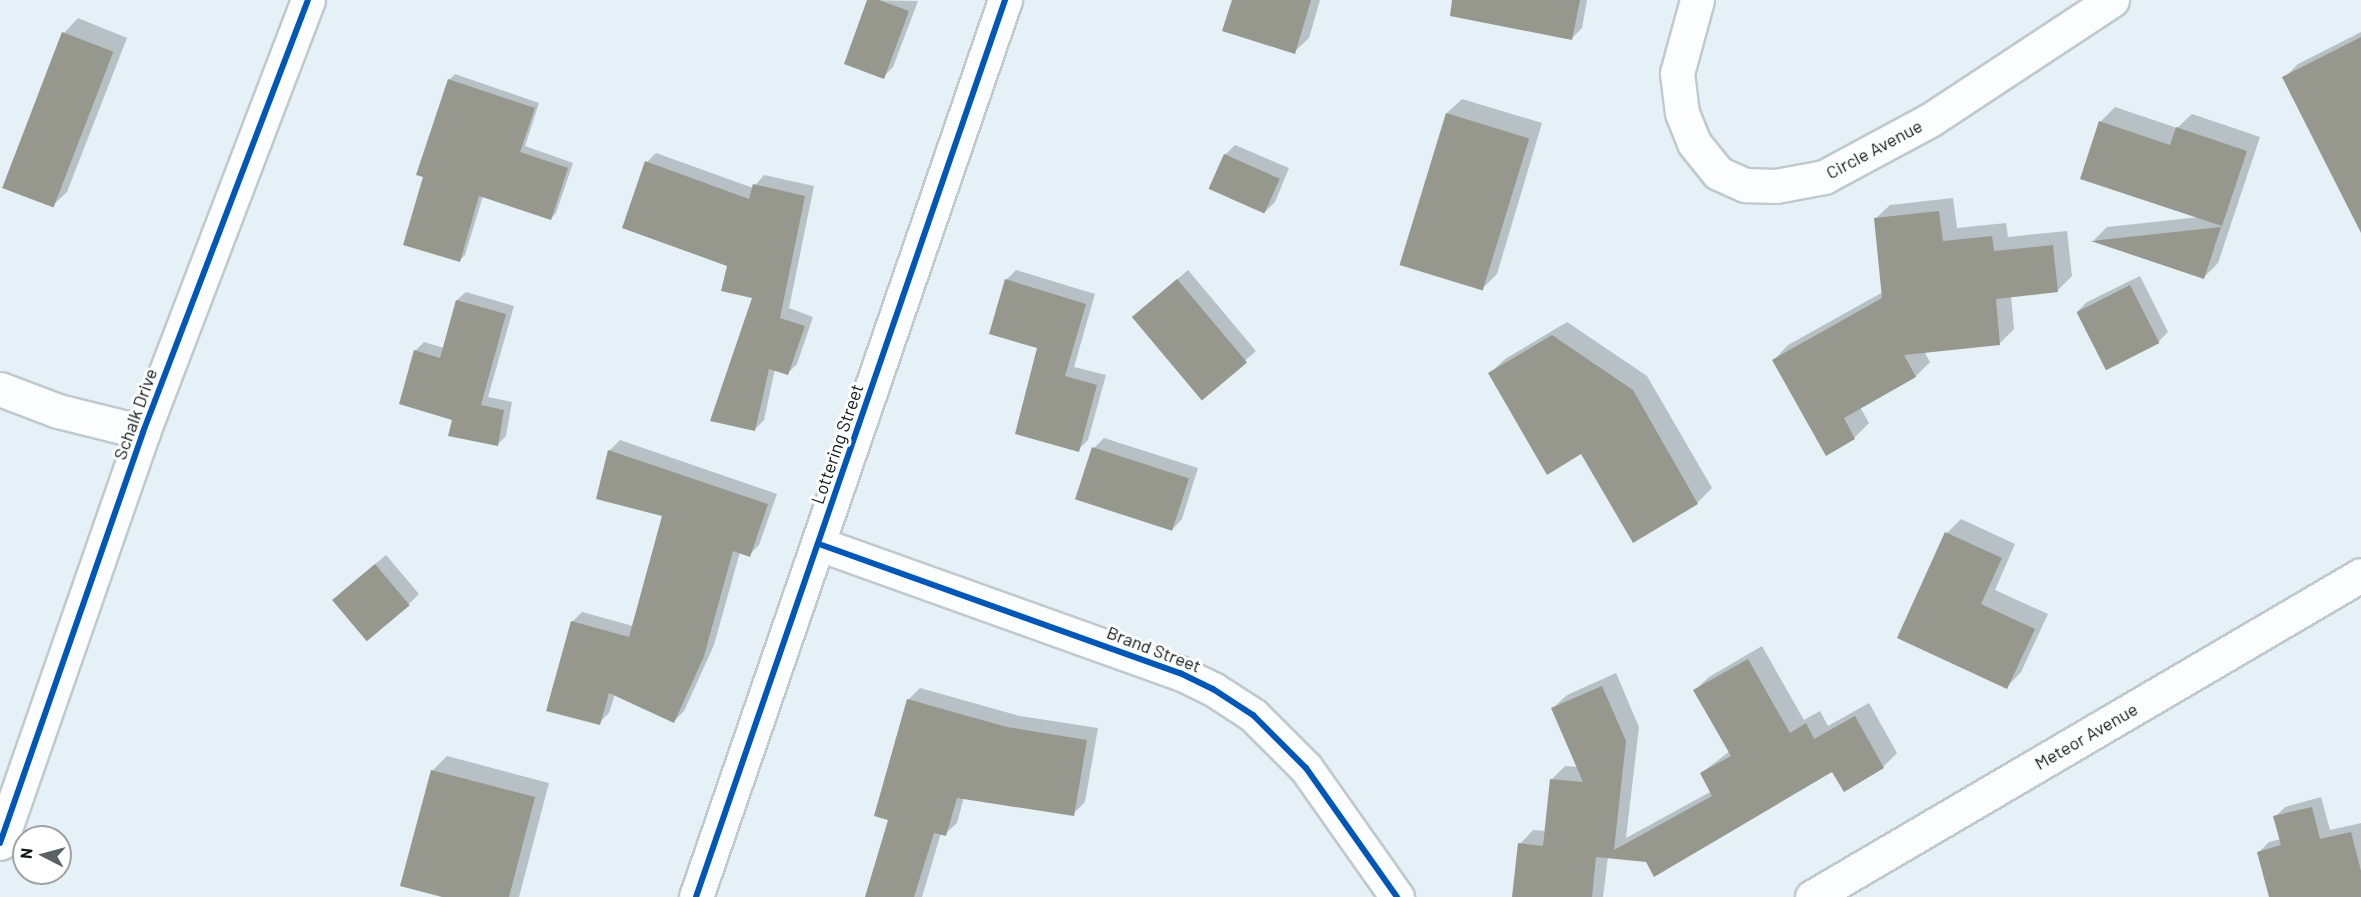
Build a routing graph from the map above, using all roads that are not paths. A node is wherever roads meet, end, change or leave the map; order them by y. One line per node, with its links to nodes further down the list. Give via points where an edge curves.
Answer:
1 (308, 0): 6 (street, Schalk Drive)
2 (1005, 0): 7 (street, Lottering Street)
3 (1697, 0): 4 (street, Circle Avenue, via 1677,73 1682,113 1694,143 1718,173 1745,185 1776,186 1824,177 1930,120)
4 (2112, 0)
5 (0, 389): 6 (street, via 58,411)
6 (143, 432): 9 (street, Schalk Drive)
7 (819, 544): 10 (street, Lottering Street); 11 (street, Brand Street, via 1180,672 1213,689 1253,715 1306,768)
8 (2361, 575): 12 (street, Meteor Avenue)
9 (0, 843)
10 (696, 897)
11 (1397, 897)
12 (1812, 897)

